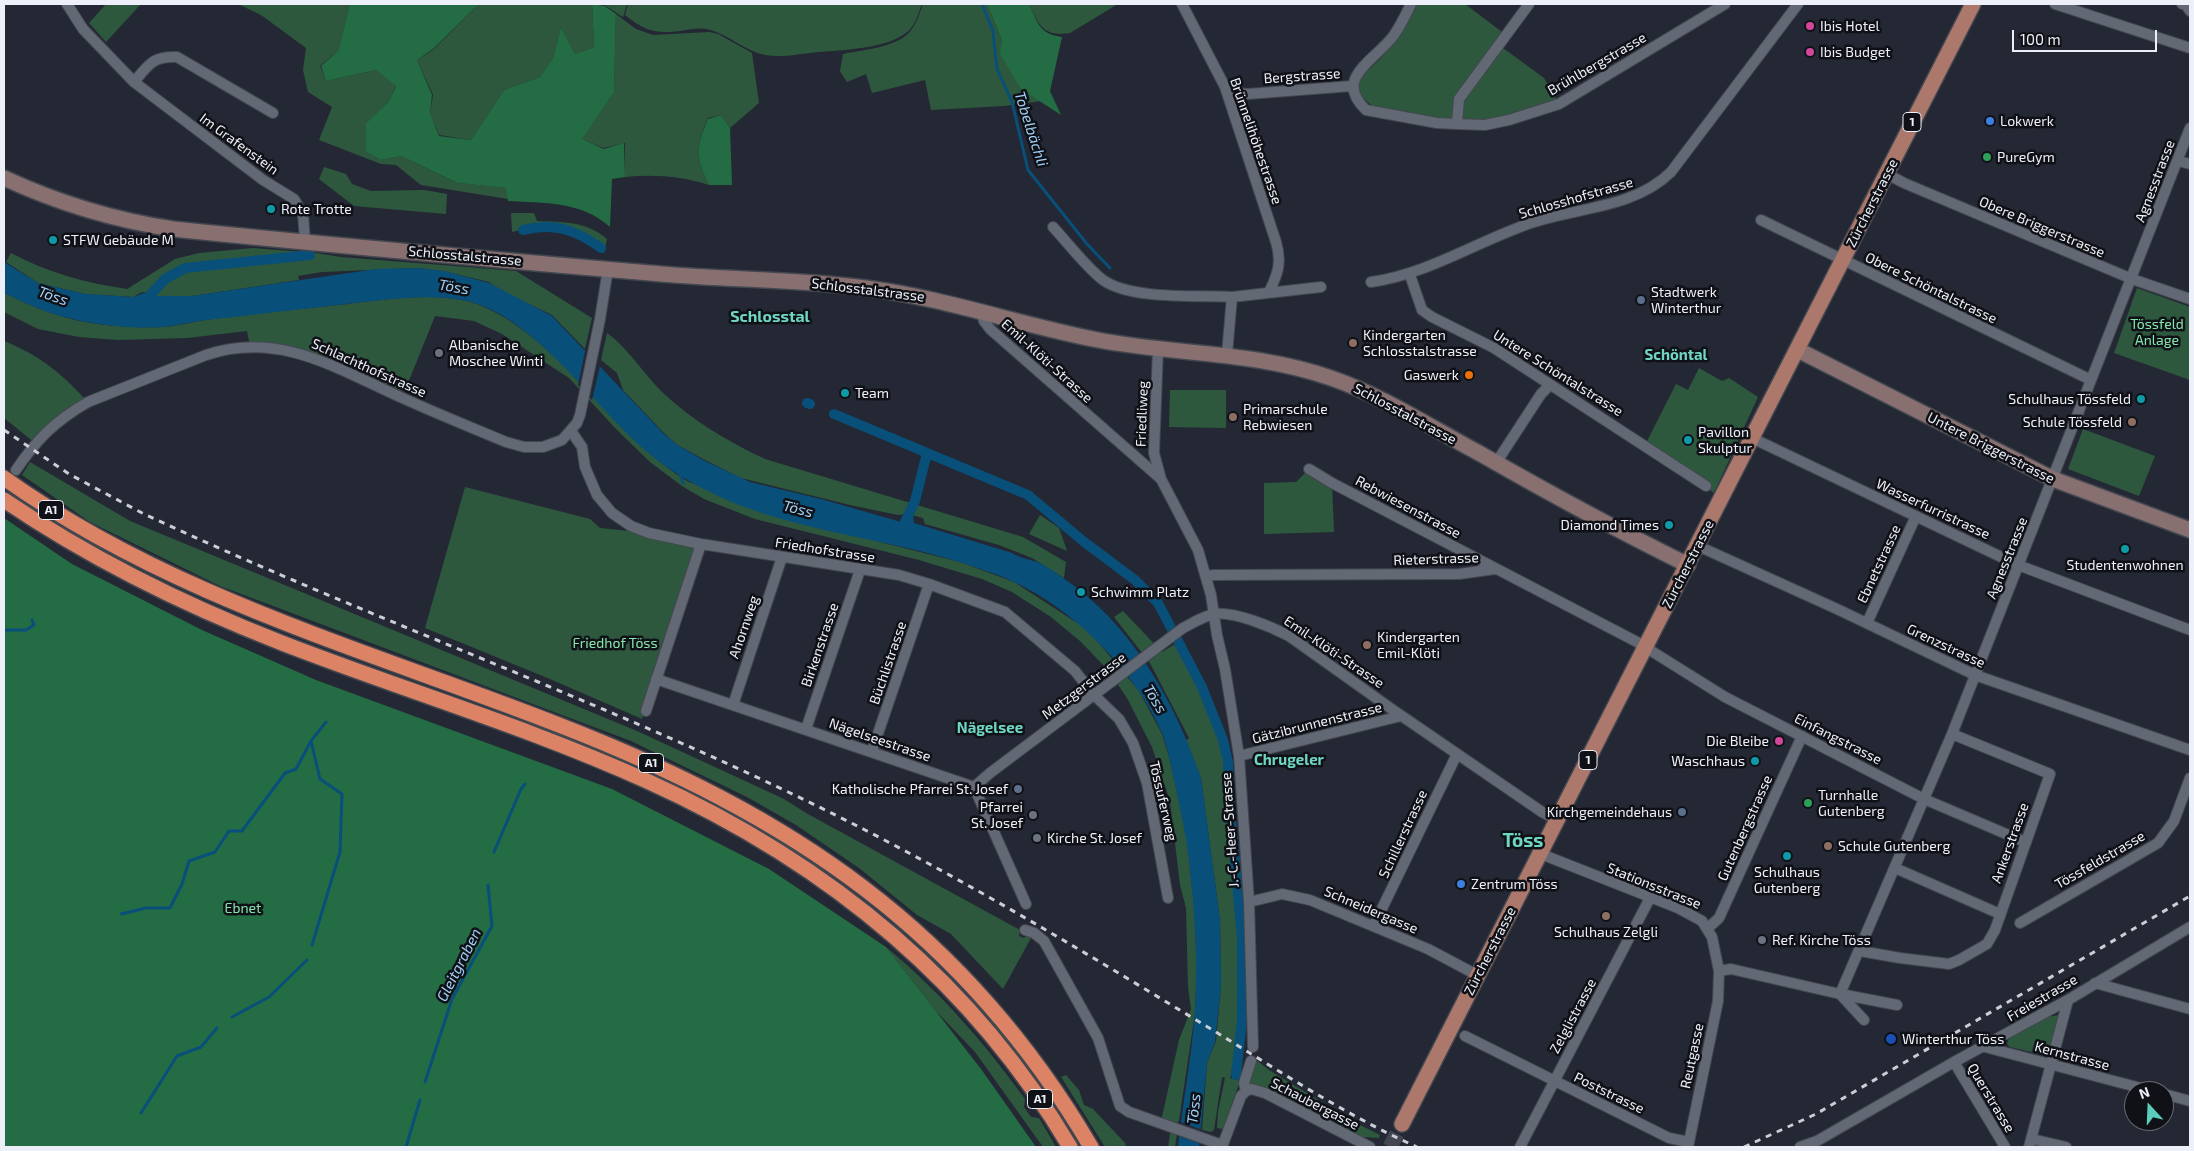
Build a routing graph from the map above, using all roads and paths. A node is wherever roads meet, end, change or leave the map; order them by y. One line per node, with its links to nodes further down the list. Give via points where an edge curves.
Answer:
1 (67, 4): 12 (street, Im Grafenstein, via 83,29)
2 (1182, 4): 14 (street, Brünnelihöhestrasse)
3 (1411, 4): 13 (street, via 1394,35 1361,68)
4 (1529, 4): 16 (street, via 1459,98)
5 (1725, 4): 16 (street, Brühlbergstrasse, via 1559,104 1485,125)
6 (1798, 4): 27 (street, Schlosshofstrasse, via 1661,182 1630,198 1534,222)
7 (1973, 4): 20 (main road, Zürcherstrasse / 1)
8 (2055, 4): 11 (street)
9 (2182, 4): 10 (street)
10 (2190, 11)
11 (2190, 48)
12 (134, 82): 15 (street, via 150,62 162,56 178,57); 24 (street, Im Grafenstein, via 294,200 304,214)
13 (1352, 86): 14 (street, Bergstrasse, via 1248,94 1236,94); 16 (street, Brühlbergstrasse, via 1359,104 1366,110)
14 (1225, 88): 31 (street, Brünnelihöhestrasse, via 1279,254 1278,274)
15 (273, 113)
16 (1457, 124)
17 (2190, 128): 18 (street, Agnesstrasse)
18 (2178, 161): 19 (street); 28 (street, Agnesstrasse)
19 (2190, 164)
20 (1887, 174): 25 (main road, Zürcherstrasse / 1); 28 (street, Obere Briggerstrasse)
21 (4, 178): 24 (main road, Schlosstalstrasse, via 53,199 138,224)
22 (1761, 220): 25 (street, Obere Schöntalstrasse)
23 (1053, 227): 32 (street, via 1102,279 1117,289 1134,293)
24 (305, 241): 26 (main road, Schlosstalstrasse)
25 (1842, 261): 36 (main road, Zürcherstrasse / 1); 38 (street, Obere Schöntalstrasse)
26 (608, 269): 34 (main road, Schlosstalstrasse, via 864,287 921,296); 40 (street, via 582,407)
27 (1410, 275): 29 (street, Schlosshofstrasse); 39 (street, Untere Schöntalstrasse, via 1422,310 1494,348)
28 (2132, 279): 33 (street, Obere Briggerstrasse); 38 (street, Agnesstrasse)
29 (1371, 282)
30 (1321, 287): 31 (street)
31 (1269, 292): 32 (street)
32 (1232, 297): 37 (street)
33 (2190, 299)
34 (981, 311): 35 (main road, Schlosstalstrasse, via 1062,333); 45 (street, Emil-Klöti-Strasse, via 990,329)
35 (1158, 349): 37 (main road, Schlosstalstrasse); 45 (street, Friedliweg, via 1154,453)
36 (1798, 350): 41 (main road, Zürcherstrasse / 1); 46 (main road, Untere Briggerstrasse)
37 (1227, 354): 42 (main road, Schlosstalstrasse, via 1272,361 1335,379 1375,396)
38 (2090, 380): 46 (street, Agnesstrasse)
39 (1550, 384): 42 (street); 47 (street, Untere Schöntalstrasse)
40 (572, 431): 44 (street, Schlachthofstrasse, via 562,440 543,447 524,447 299,352 258,346 240,347 206,354 72,411 45,432); 51 (street, Friedhofstrasse, via 582,447 590,481 612,513 649,533)
41 (1752, 438): 49 (street, Wasserfurristrasse); 52 (main road, Zürcherstrasse / 1)
42 (1496, 463): 54 (main road, Schlosstalstrasse)
43 (1309, 469): 56 (street, Rebwiesenstrasse)
44 (10, 474): 120 (highway, A1, via 93,535 193,586 313,635 612,746 699,786 790,836 875,895 958,970 1036,1062)
45 (1161, 479): 58 (street, Emil-Klöti-Strasse, via 1198,550)
46 (2053, 479): 50 (main road, Untere Briggerstrasse); 55 (street, Agnesstrasse)
47 (1706, 486)
48 (4, 500): 119 (highway, A1, via 92,555 201,609 298,649 598,760 691,802 780,851 870,914 939,977 1012,1060)
49 (1916, 516): 55 (street, Wasserfurristrasse); 61 (street, Ebnetstrasse)
50 (2190, 530)
51 (701, 544): 53 (street, Friedhofstrasse); 65 (street)
52 (1698, 546): 54 (main road, Zürcherstrasse / 1); 61 (street, Grenzstrasse)
53 (782, 557): 57 (street, Friedhofstrasse); 67 (street, Ahornweg)
54 (1688, 565): 63 (main road, Zürcherstrasse / 1)
55 (2018, 565): 62 (street, Wasserfurristrasse); 64 (street, Agnesstrasse)
56 (1495, 569): 58 (street, Rieterstrasse, via 1459,574); 63 (street, Rieterstrasse)
57 (860, 570): 59 (street, Friedhofstrasse, via 898,575); 70 (street, Birkenstrasse)
58 (1207, 576): 60 (street, Emil-Klöti-Strasse)
59 (929, 584): 66 (street, Friedhofstrasse, via 1004,612 1075,671); 74 (street, Büchlistrasse)
60 (1214, 614): 66 (street, Metzgerstrasse, via 1183,628); 69 (street, Emil-Klöti-Strasse, via 1227,614 1268,625 1289,636); 76 (street, J.-C.-Heer-Strasse)
61 (1867, 623): 64 (street, Grenzstrasse)
62 (2190, 630)
63 (1646, 648): 72 (street, Einfangstrasse, via 1725,697); 80 (main road, Zürcherstrasse / 1)
64 (1974, 676): 71 (street, Agnesstrasse); 73 (street, Grenzstrasse)
65 (656, 680): 67 (street, Nägelseestrasse); 68 (street)
66 (1094, 695): 78 (street, Metzgerstrasse); 84 (street, Tössuferweg, via 1119,719 1133,743 1147,783)
67 (733, 705): 70 (street, Nägelseestrasse)
68 (646, 711)
69 (1401, 716): 75 (street, Emil-Klöti-Strasse); 76 (street, Gätzibrunnenstrasse)
70 (806, 729): 74 (street, Nägelseestrasse)
71 (1952, 734): 79 (street, Agnesstrasse); 81 (street, Ankerstrasse, via 2050,774)
72 (1802, 736): 79 (street, Einfangstrasse); 92 (street, Gutenbergstrasse, via 1719,918)
73 (2190, 750)
74 (872, 751): 78 (street, Nägelseestrasse)
75 (1457, 754): 80 (street, Emil-Klöti-Strasse); 90 (street, Schillerstrasse)
76 (1239, 756): 86 (street, J.-C.-Heer-Strasse)
77 (2190, 778): 89 (street, Tössfeldstrasse, via 2174,820 2158,843)
78 (974, 787): 87 (street)
79 (1924, 799): 81 (street, Einfangstrasse); 83 (street, Agnesstrasse)
80 (1557, 820): 82 (main road, Zürcherstrasse / 1)
81 (2025, 842): 88 (street, Ankerstrasse)
82 (1541, 854): 85 (street, Stationsstrasse); 96 (main road, Zürcherstrasse / 1)
83 (1895, 868): 88 (street); 94 (street, Agnesstrasse)
84 (1168, 898)
85 (1650, 898): 92 (street, Stationsstrasse, via 1690,913); 109 (street, Zelglistrasse)
86 (1249, 902): 90 (street, Schneidergasse, via 1282,894 1310,900); 104 (street, J.-C.-Heer-Strasse)
87 (1026, 904)
88 (2000, 914): 94 (street, Ankerstrasse, via 1990,941 1954,962)
89 (2020, 923)
90 (1374, 925): 96 (street, Schneidergasse)
91 (2190, 927): 97 (street, Freiestrasse)
92 (1708, 928): 95 (street, Stationsstrasse)
93 (1025, 930): 118 (street, via 1044,941 1098,1038 1120,1106)
94 (1860, 951): 98 (street, Agnesstrasse)
95 (1719, 970): 98 (street, via 1731,969); 117 (street, Reutgasse, via 1718,1002)
96 (1471, 972): 114 (main road, Zürcherstrasse / 1)
97 (2094, 983): 99 (street, Freiestrasse); 101 (street)
98 (1840, 994): 100 (street); 102 (street)
99 (2068, 1000): 105 (street, Freiestrasse); 108 (street)
100 (1897, 1005)
101 (2190, 1009)
102 (1864, 1020)
103 (1465, 1036): 109 (street, Poststrasse)
104 (1254, 1047)
105 (1985, 1047): 107 (street, Freiestrasse); 108 (street, Kernstrasse)
106 (1251, 1061): 111 (street, via 1244,1083)
107 (1954, 1062): 116 (street, Freiestrasse); 124 (street, Querstrasse)
108 (2052, 1065): 110 (street, Kernstrasse); 115 (street)
109 (1554, 1082): 117 (street, Poststrasse); 122 (street, Zelglistrasse)
110 (2124, 1084)
111 (1246, 1091): 118 (street, via 1241,1096); 121 (street, Schaubergasse, via 1251,1089 1265,1093)
112 (2174, 1097): 113 (street)
113 (2190, 1101)
114 (1402, 1124)
115 (2031, 1143): 125 (street)
116 (1818, 1144): 123 (street, Freiestrasse)
117 (1689, 1145)
118 (1222, 1146)
119 (1070, 1147)
120 (1092, 1147)
121 (1370, 1147)
122 (1520, 1147)
123 (1800, 1147)
124 (2005, 1147)
125 (2066, 1147)

